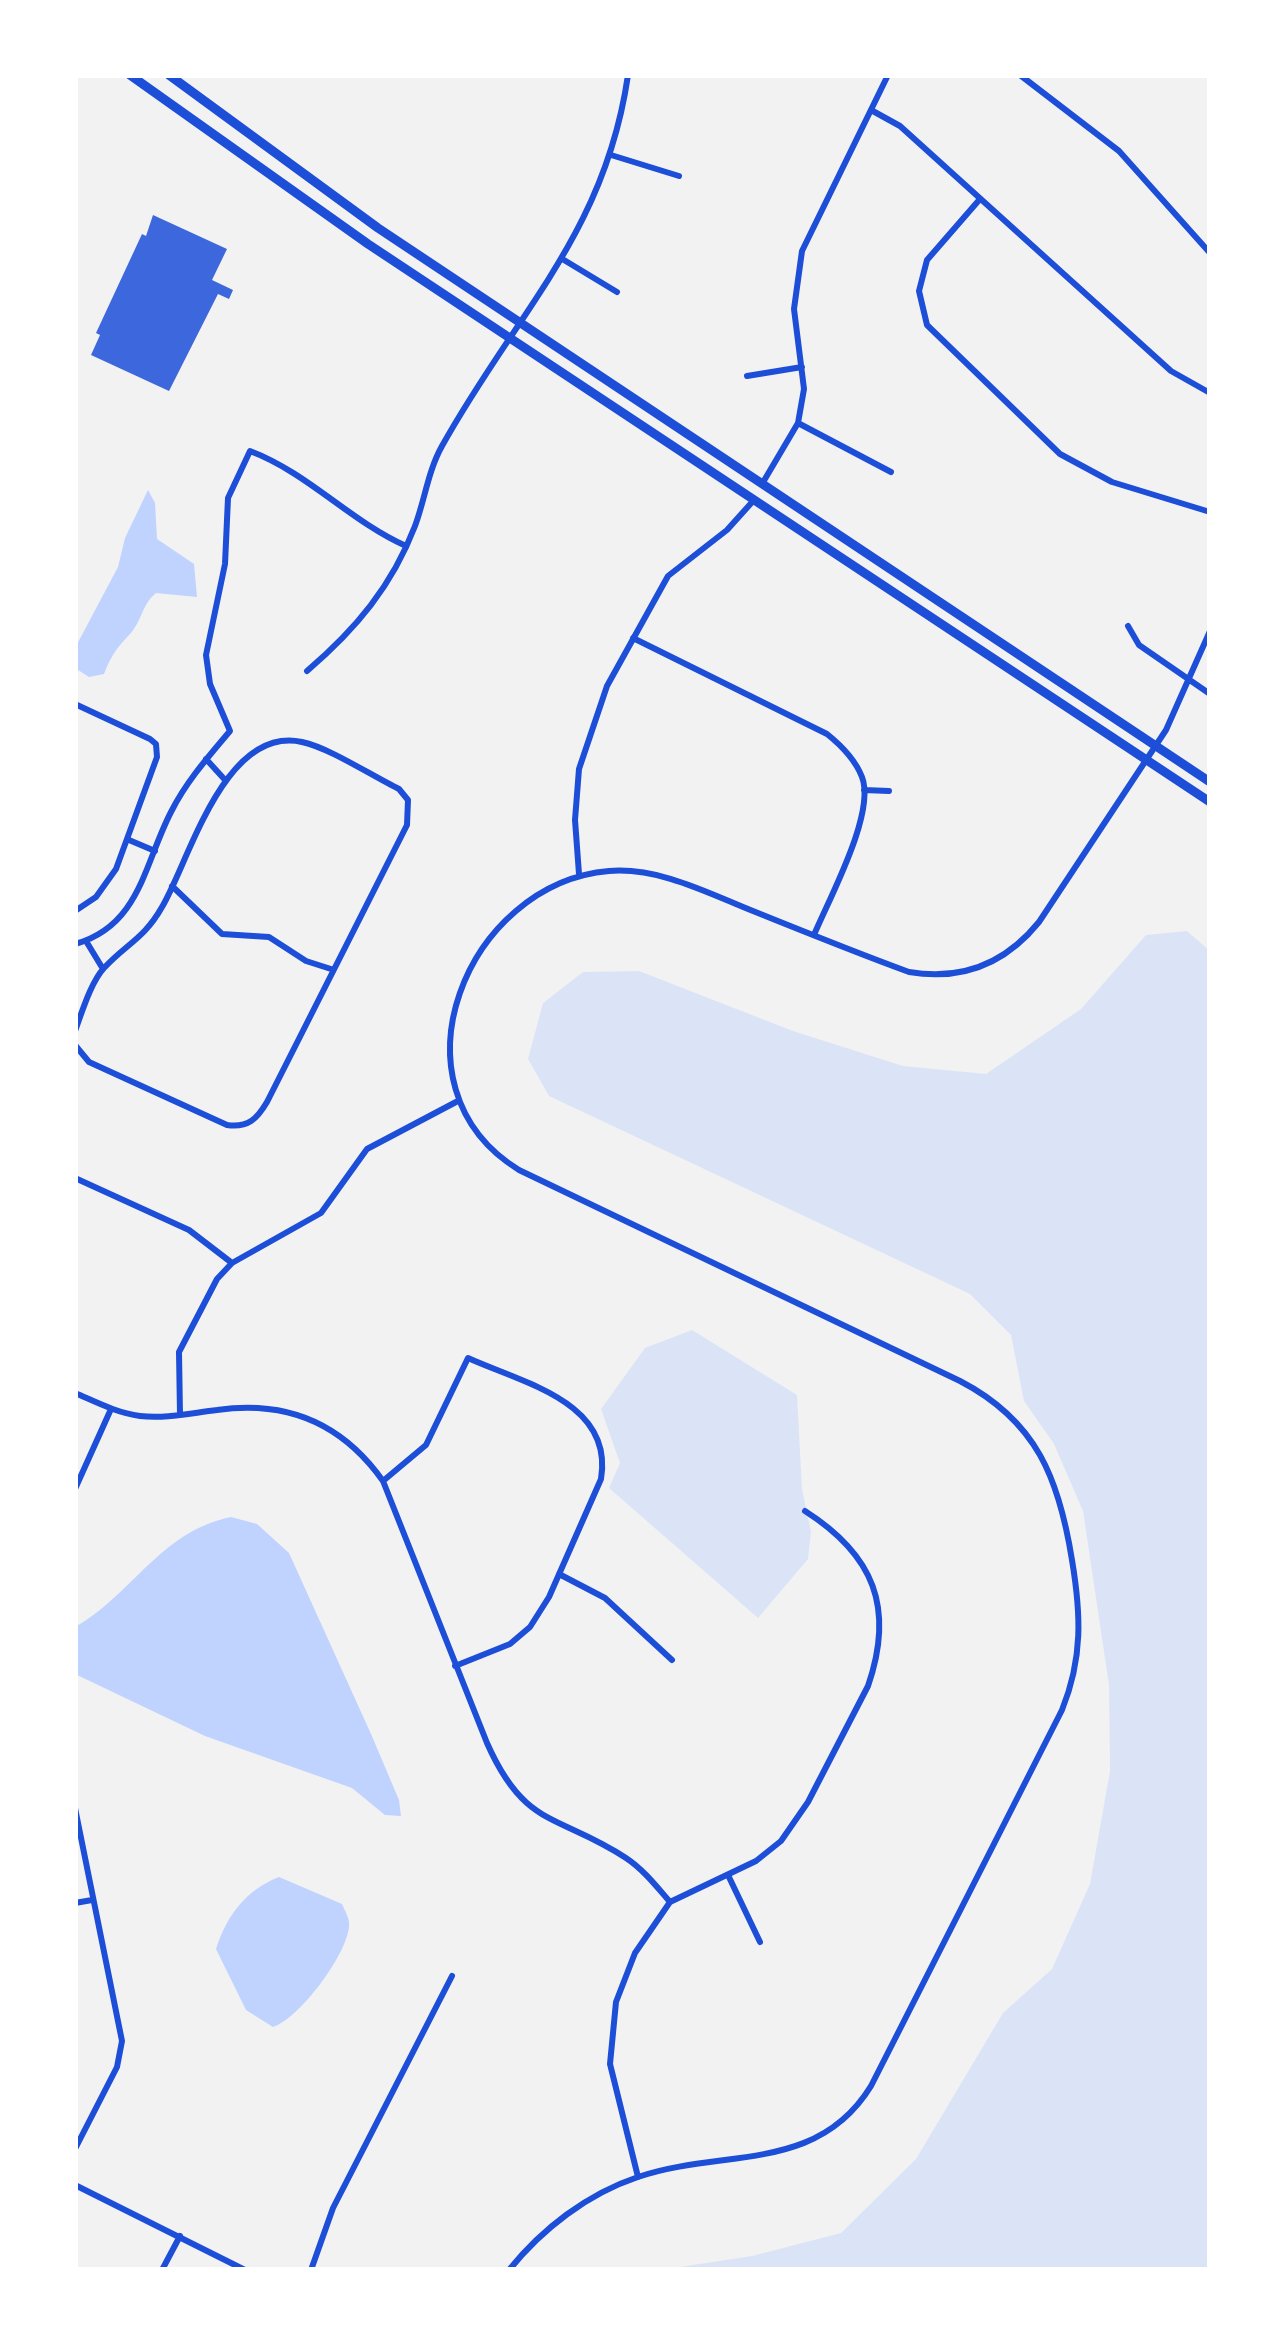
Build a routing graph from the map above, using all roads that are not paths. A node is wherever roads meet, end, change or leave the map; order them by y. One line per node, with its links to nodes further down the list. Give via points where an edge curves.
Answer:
1 (130, 75): 14 (main road)
2 (169, 75): 13 (main road)
3 (628, 75): 7 (street)
4 (888, 75): 6 (street)
5 (1020, 75): 10 (street, via 1130,162)
6 (871, 110): 9 (street, via 900,126); 15 (street, via 802,250 794,309)
7 (612, 155): 8 (street); 11 (street)
8 (679, 176)
9 (980, 199): 17 (street, via 1171,371); 22 (street, via 926,260 919,291 927,326 1060,454 1112,482)
10 (1210, 253)
11 (564, 260): 12 (street); 13 (street)
12 (617, 292)
13 (522, 324): 14 (street); 20 (main road)
14 (512, 339): 21 (main road); 23 (street, via 436,458)
15 (802, 367): 16 (street); 18 (street)
16 (747, 376)
17 (1210, 393)
18 (798, 423): 19 (street); 20 (street)
19 (891, 472)
20 (762, 484): 31 (main road)
21 (754, 500): 26 (street, via 728,530 668,576); 33 (main road)
22 (1210, 512)
23 (406, 546): 27 (street, via 367,613); 32 (street, via 278,461 250,450 228,498 225,564 206,654 207,675 230,730)
24 (1128, 626): 28 (street, via 1139,646)
25 (1210, 631): 28 (street)
26 (633, 638): 36 (street, via 827,734 849,754); 41 (street, via 598,707 580,769)
27 (308, 671)
28 (1191, 680): 29 (street); 31 (street)
29 (1210, 694)
30 (75, 704): 39 (street, via 156,744)
31 (1156, 746): 33 (street); 35 (main road)
32 (206, 760): 34 (street); 40 (street)
33 (1146, 760): 38 (main road); 44 (street, via 1029,934 976,970 909,972)
34 (226, 781): 42 (street, via 199,822); 48 (street, via 268,746 302,742 399,789 408,800 407,826)
35 (1210, 782)
36 (864, 790): 37 (street); 44 (street, via 860,823)
37 (889, 791)
38 (1210, 802)
39 (128, 840): 40 (street); 43 (street, via 96,897)
40 (155, 850): 45 (street, via 123,916)
41 (579, 874): 44 (street, via 656,875); 51 (street, via 523,903 480,955 450,1030)
42 (172, 886): 47 (street, via 152,925); 48 (street, via 222,934 269,937)
43 (75, 911)
44 (814, 935)
45 (86, 941): 46 (street); 47 (street)
46 (75, 944)
47 (103, 969): 49 (street)
48 (332, 969): 50 (street, via 261,1113 241,1127 89,1062)
49 (75, 1030)
50 (75, 1045)
51 (456, 1102): 53 (street, via 382,1138 356,1160 311,1220); 71 (street, via 481,1142 519,1170 982,1393 1012,1417 1042,1456 1065,1518 1080,1620 1072,1685 861,2102 809,2144)
52 (75, 1178): 53 (street, via 189,1230)
53 (232, 1263): 56 (street, via 210,1289 179,1352)
54 (75, 1393): 55 (street)
55 (111, 1409): 56 (street); 58 (street)
56 (180, 1416): 57 (street, via 244,1406 296,1413 338,1433)
57 (382, 1480): 60 (street, via 426,1445 468,1358 571,1405 597,1433 604,1463); 62 (street)
58 (75, 1489)
59 (805, 1512): 64 (street, via 842,1538 876,1592 876,1663 796,1823 766,1854)
60 (559, 1574): 61 (street, via 605,1598); 62 (street, via 521,1636)
61 (672, 1660)
62 (455, 1666): 66 (street, via 516,1795 542,1818 628,1860)
63 (75, 1808): 65 (street)
64 (728, 1875): 66 (street); 68 (street)
65 (92, 1900): 67 (street); 70 (street, via 121,2051)
66 (670, 1902): 71 (street, via 635,1953 612,2028 614,2091)
67 (75, 1903)
68 (760, 1942)
69 (452, 1976): 76 (street, via 333,2208)
70 (75, 2149)
71 (638, 2177): 77 (street, via 564,2216)
72 (75, 2185): 73 (street)
73 (180, 2236): 74 (street); 75 (street)
74 (162, 2270)
75 (245, 2270)
76 (311, 2270)
77 (509, 2270)

